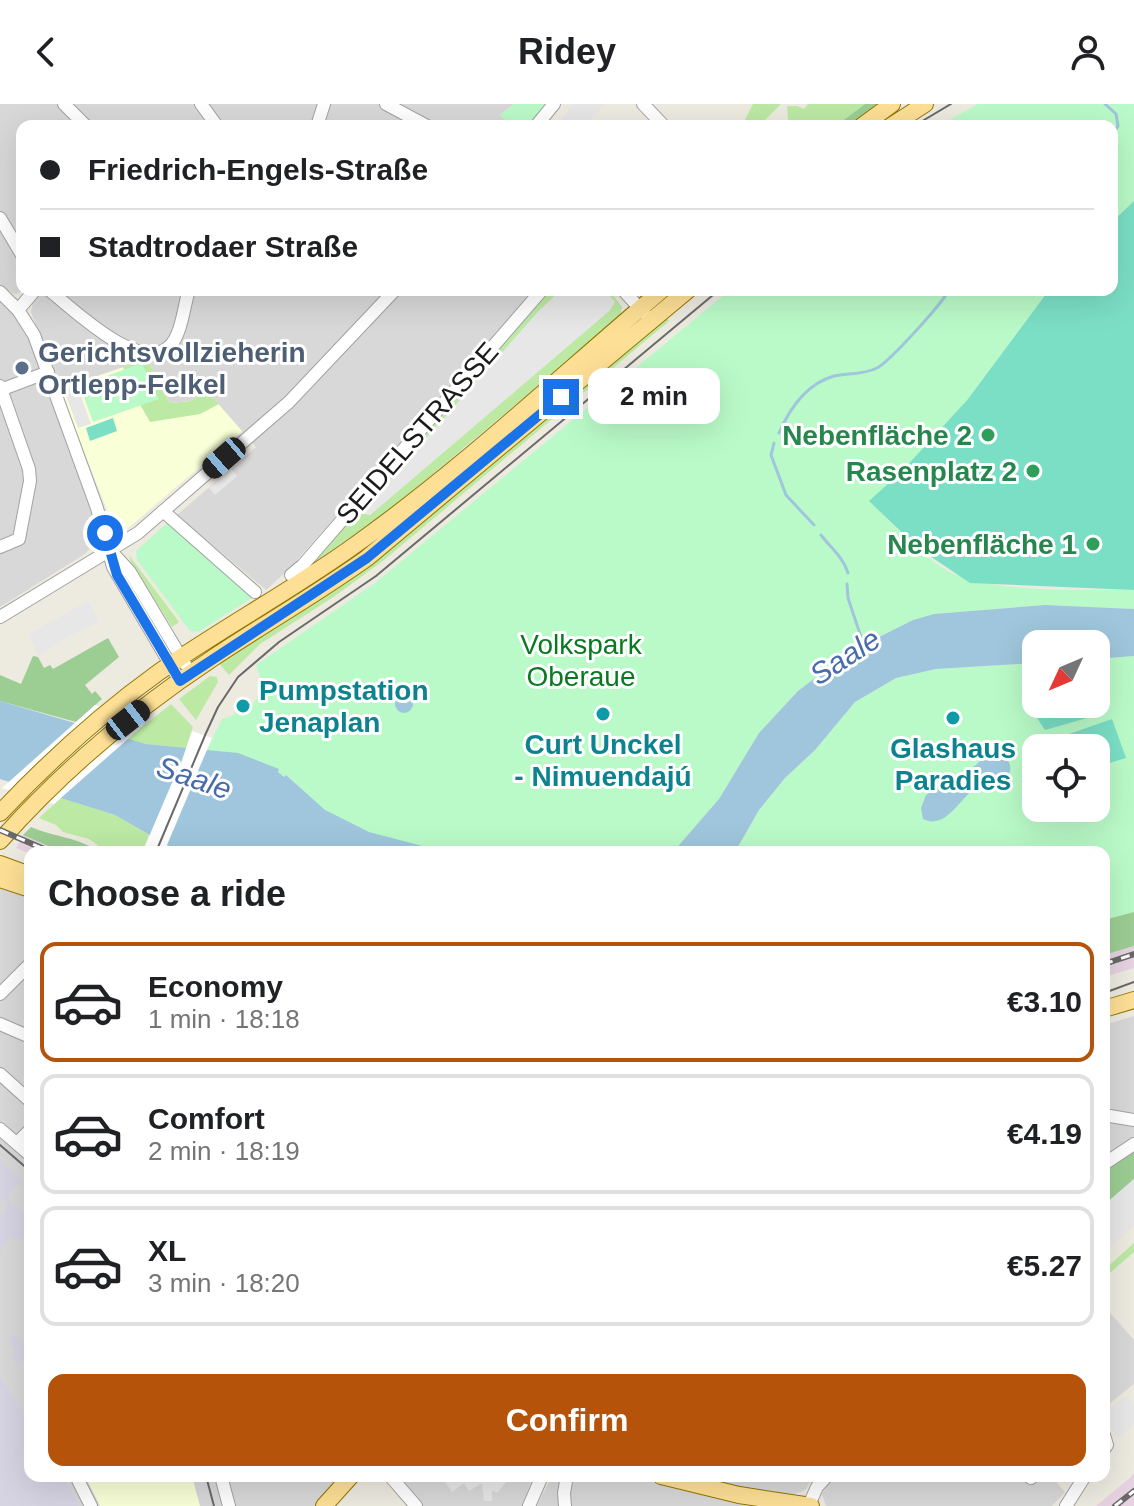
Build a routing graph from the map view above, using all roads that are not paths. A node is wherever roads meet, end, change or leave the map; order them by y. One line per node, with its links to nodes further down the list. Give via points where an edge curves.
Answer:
1 (64, 104): 7 (street)
2 (386, 104): 8 (street)
3 (554, 104): 9 (street)
4 (643, 104): 10 (street)
5 (892, 104): 11 (main road)
6 (925, 104): 12 (main road)
7 (80, 120)
8 (416, 120)
9 (541, 120)
10 (658, 120)
11 (870, 120)
12 (900, 120)
13 (0, 218): 14 (street)
14 (16, 245)
15 (0, 292): 24 (street)
16 (30, 296): 24 (street)
17 (57, 296): 18 (street, via 119,344 145,354 162,351 175,340)
18 (187, 296)
19 (389, 296): 28 (street, via 289,402)
20 (537, 296): 31 (street, SEIDELSTRASSE)
21 (628, 296): 25 (street)
22 (658, 296): 25 (main road)
23 (678, 296): 25 (main road)
24 (18, 310): 26 (street)
25 (645, 315): 34 (main road, via 389,520); 35 (main road, via 367,558)
26 (48, 372): 27 (street); 30 (street)
27 (2, 388): 29 (street, via 30,481 19,539)
28 (163, 511): 30 (street); 32 (street)
29 (0, 547)
30 (110, 550): 33 (street); 34 (street, via 125,565)
31 (291, 575)
32 (255, 592)
33 (0, 617)
34 (176, 661): 35 (street); 36 (main road, via 109,711)
35 (186, 677): 37 (main road, via 128,720)
36 (0, 813)
37 (0, 841)
38 (0, 864): 39 (main road)
39 (24, 873)
40 (0, 879): 41 (main road)
41 (24, 887)
42 (24, 970): 43 (street)
43 (0, 994)
44 (1134, 1000): 45 (main road)
45 (1110, 1007)
46 (0, 1024): 47 (street)
47 (24, 1034)
48 (0, 1074): 49 (street)
49 (24, 1096)
50 (1110, 1116): 51 (street)
51 (1134, 1120)
52 (0, 1129): 54 (street)
53 (24, 1136): 54 (street)
54 (17, 1143): 56 (street)
55 (1134, 1144): 57 (street)
56 (24, 1149)
57 (1110, 1160)
58 (79, 1482): 67 (street)
59 (223, 1482): 68 (street)
60 (346, 1482): 69 (main road)
61 (395, 1482): 70 (street)
62 (539, 1482): 71 (street)
63 (566, 1482): 72 (street)
64 (686, 1482): 73 (main road)
65 (813, 1482): 73 (street)
66 (1081, 1482): 74 (street)
67 (91, 1506)
68 (229, 1506)
69 (324, 1506)
70 (416, 1506)
71 (529, 1506)
72 (565, 1506)
73 (810, 1506)
74 (1066, 1506)

